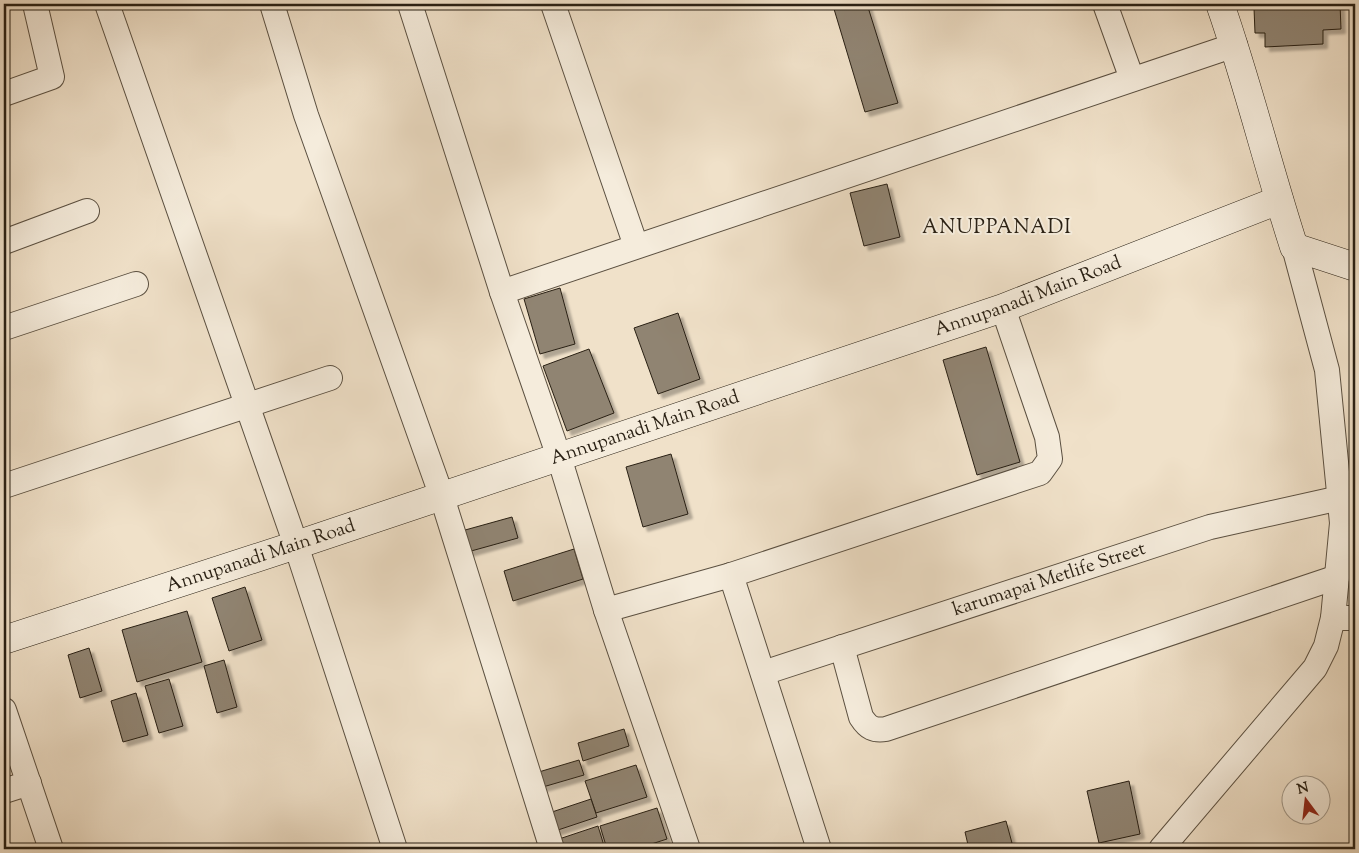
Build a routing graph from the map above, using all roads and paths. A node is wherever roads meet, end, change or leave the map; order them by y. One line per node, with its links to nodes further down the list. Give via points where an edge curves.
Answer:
1 (35, 4): 10 (street, via 52,77)
2 (107, 4): 22 (street)
3 (272, 4): 25 (street, via 306,114)
4 (410, 4): 18 (street)
5 (553, 4): 14 (street)
6 (1105, 4): 9 (street)
7 (1220, 4): 8 (street)
8 (1235, 46): 9 (street); 11 (street)
9 (1132, 79): 14 (street)
10 (4, 94)
11 (1279, 200): 15 (street); 19 (street, Annupanadi Main Road)
12 (87, 211): 13 (street)
13 (4, 242)
14 (636, 246): 18 (street)
15 (1294, 247): 16 (street); 26 (street, via 1327,370)
16 (1355, 267)
17 (136, 284): 20 (street)
18 (502, 292): 23 (street)
19 (1003, 308): 23 (street, Annupanadi Main Road); 28 (street, via 1047,437 1050,459 1040,473)
20 (4, 328)
21 (330, 378): 22 (street)
22 (247, 407): 24 (street); 27 (street)
23 (559, 457): 25 (street, Annupanadi Main Road); 30 (street)
24 (4, 486)
25 (442, 497): 27 (street, Annupanadi Main Road); 40 (street)
26 (1340, 498): 29 (street, via 1342,523); 33 (street, karumapai Metlife Street, via 1210,527)
27 (296, 546): 32 (street, Annupanadi Main Road); 39 (street)
28 (731, 575): 30 (street); 34 (street)
29 (1337, 577): 31 (street); 33 (street, via 886,729 866,726 861,717)
30 (606, 610): 41 (street)
31 (1344, 618): 43 (street, via 1315,668)
32 (4, 640)
33 (842, 647): 34 (street, karumapai Metlife Street)
34 (763, 672): 42 (street)
35 (4, 710): 36 (street)
36 (28, 783): 37 (street); 38 (street)
37 (4, 791)
38 (51, 849)
39 (395, 849)
40 (552, 849)
41 (688, 849)
42 (819, 849)
43 (1161, 849)

